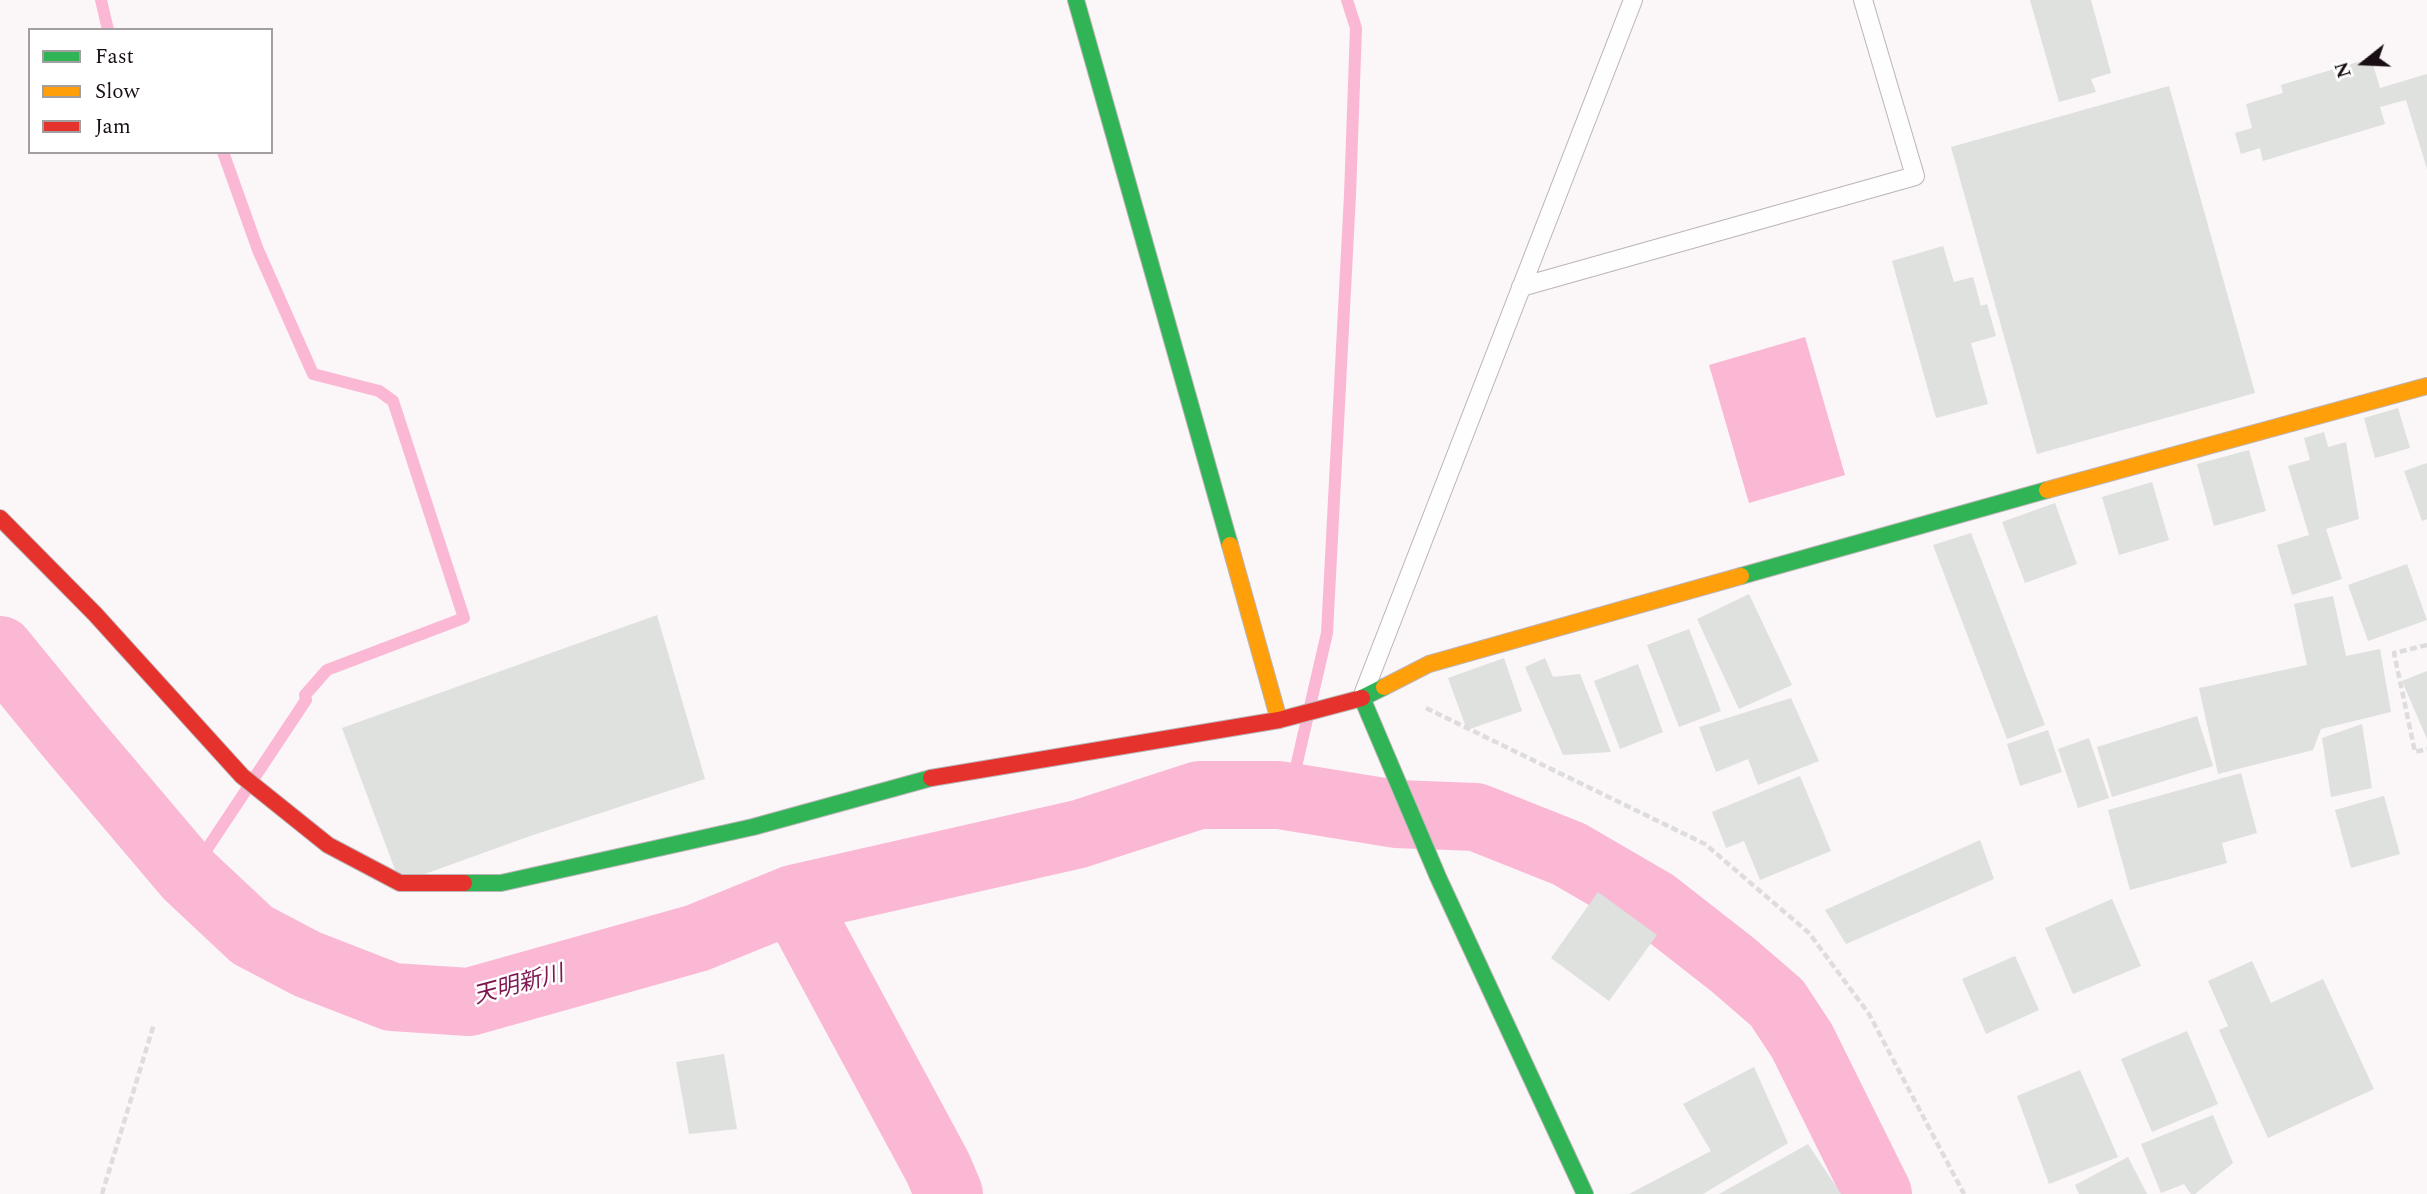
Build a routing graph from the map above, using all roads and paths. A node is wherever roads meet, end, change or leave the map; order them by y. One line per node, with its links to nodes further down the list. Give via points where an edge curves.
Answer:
1 (1076, 0): 10 (street)
2 (1633, 0): 4 (lane)
3 (1863, 0): 4 (lane, via 1915,176)
4 (1521, 286): 8 (lane)
5 (2427, 386): 8 (street, via 1429,664)
6 (0, 518): 10 (street, via 95,614 242,776 328,845 400,883 501,883 753,827 921,780)
7 (2427, 645): 11 (path, via 2394,653 2415,752)
8 (1362, 698): 10 (street); 14 (street, via 1438,877)
9 (1425, 708): 15 (path, via 1705,844 1809,933 1869,1014)
10 (1279, 720)
11 (2427, 749)
12 (154, 1024): 13 (path)
13 (102, 1194)
14 (1585, 1194)
15 (1964, 1194)

